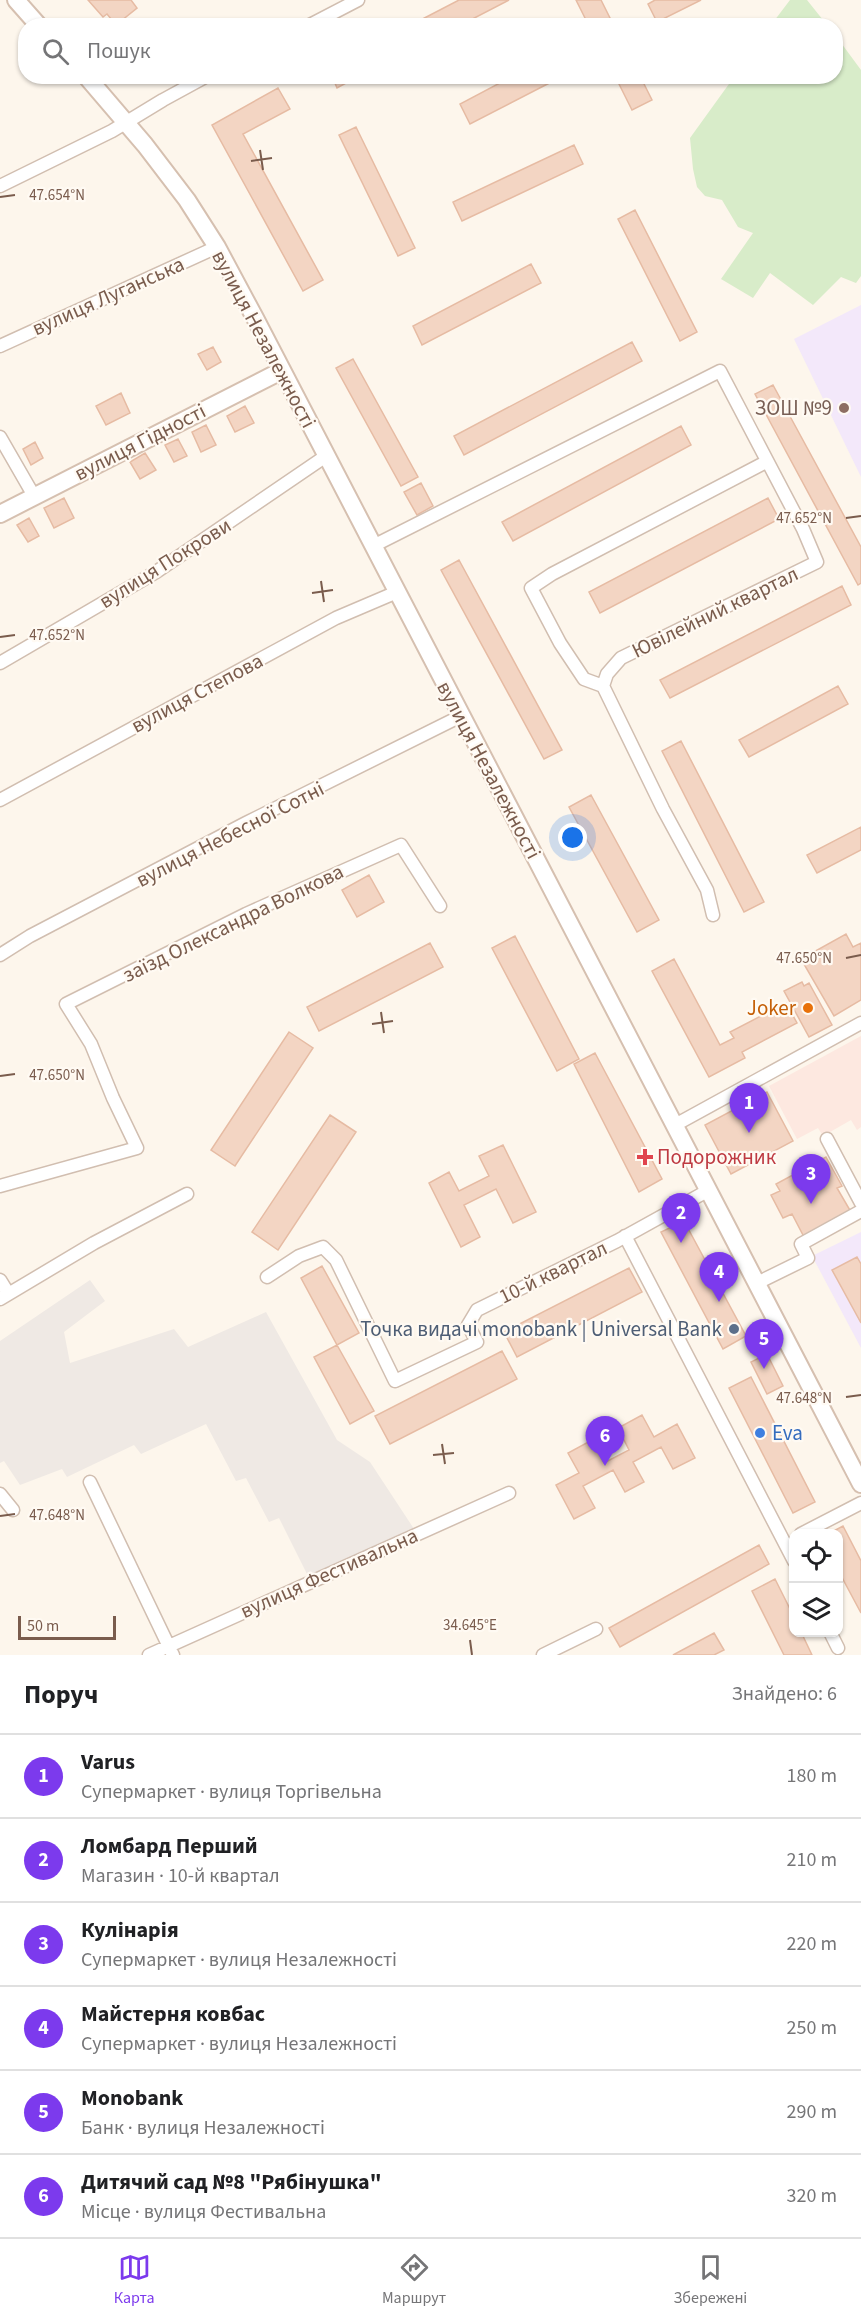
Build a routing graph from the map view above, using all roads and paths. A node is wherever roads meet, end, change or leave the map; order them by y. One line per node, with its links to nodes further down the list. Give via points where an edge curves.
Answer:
1 (16, 0): 3 (main road)
2 (358, 0): 4 (street)
3 (32, 18)
4 (323, 18)
5 (93, 84): 7 (main road, вулиця Незалежності)
6 (192, 84): 7 (street)
7 (126, 123): 8 (street); 9 (main road, вулиця Незалежності, via 164,169)
8 (0, 186)
9 (217, 247): 10 (street, вулиця Луганська); 11 (main road, вулиця Незалежності)
10 (0, 346)
11 (281, 370): 13 (main road, вулиця Незалежності); 15 (main road, вулиця Гідності)
12 (0, 438): 15 (street)
13 (326, 456): 17 (main road, вулиця Незалежності); 19 (street, вулиця Покрови, via 156,572)
14 (766, 462): 17 (street, Ювілейний квартал, via 720,371); 20 (street, Ювілейний квартал, via 817,561 621,658 607,674); 20 (street, via 531,588 584,680)
15 (34, 496): 16 (main road, вулиця Гідності)
16 (0, 514)
17 (373, 546): 18 (main road, вулиця Незалежності)
18 (397, 592): 21 (main road, вулиця Незалежності); 22 (street, вулиця Степова, via 336,618)
19 (0, 663)
20 (603, 686): 24 (street, via 707,890)
21 (461, 716): 25 (street, вулиця Небесної Сотні, via 246,823); 27 (main road, вулиця Незалежності)
22 (0, 800)
23 (440, 906): 29 (street, заїзд Олександра Волкова, via 400,845 246,914 66,1005 91,1044 137,1148)
24 (713, 915)
25 (0, 955)
26 (861, 1023): 27 (street)
27 (675, 1125): 30 (main road, вулиця Незалежності)
28 (827, 1139): 32 (street)
29 (0, 1186)
30 (709, 1190): 34 (street, 10-й квартал); 37 (main road, вулиця Незалежності)
31 (187, 1194): 38 (street)
32 (861, 1203)
33 (861, 1211): 37 (street, via 801,1244 808,1258)
34 (626, 1236): 35 (street, 10-й квартал, via 477,1310 468,1325 477,1342 395,1381 336,1260 323,1247 299,1256); 46 (street)
35 (267, 1277)
36 (0, 1280): 38 (street)
37 (757, 1283): 40 (main road, вулиця Незалежності)
38 (4, 1296)
39 (90, 1482): 50 (street)
40 (861, 1484)
41 (509, 1493): 50 (street, вулиця Фестивальна)
42 (0, 1494): 44 (street)
43 (861, 1503): 45 (street)
44 (13, 1510)
45 (809, 1529)
46 (789, 1540)
47 (596, 1629): 52 (street)
48 (832, 1637): 49 (street)
49 (838, 1648)
50 (171, 1650): 51 (street, вулиця Фестивальна)
51 (149, 1655)
52 (543, 1655)

